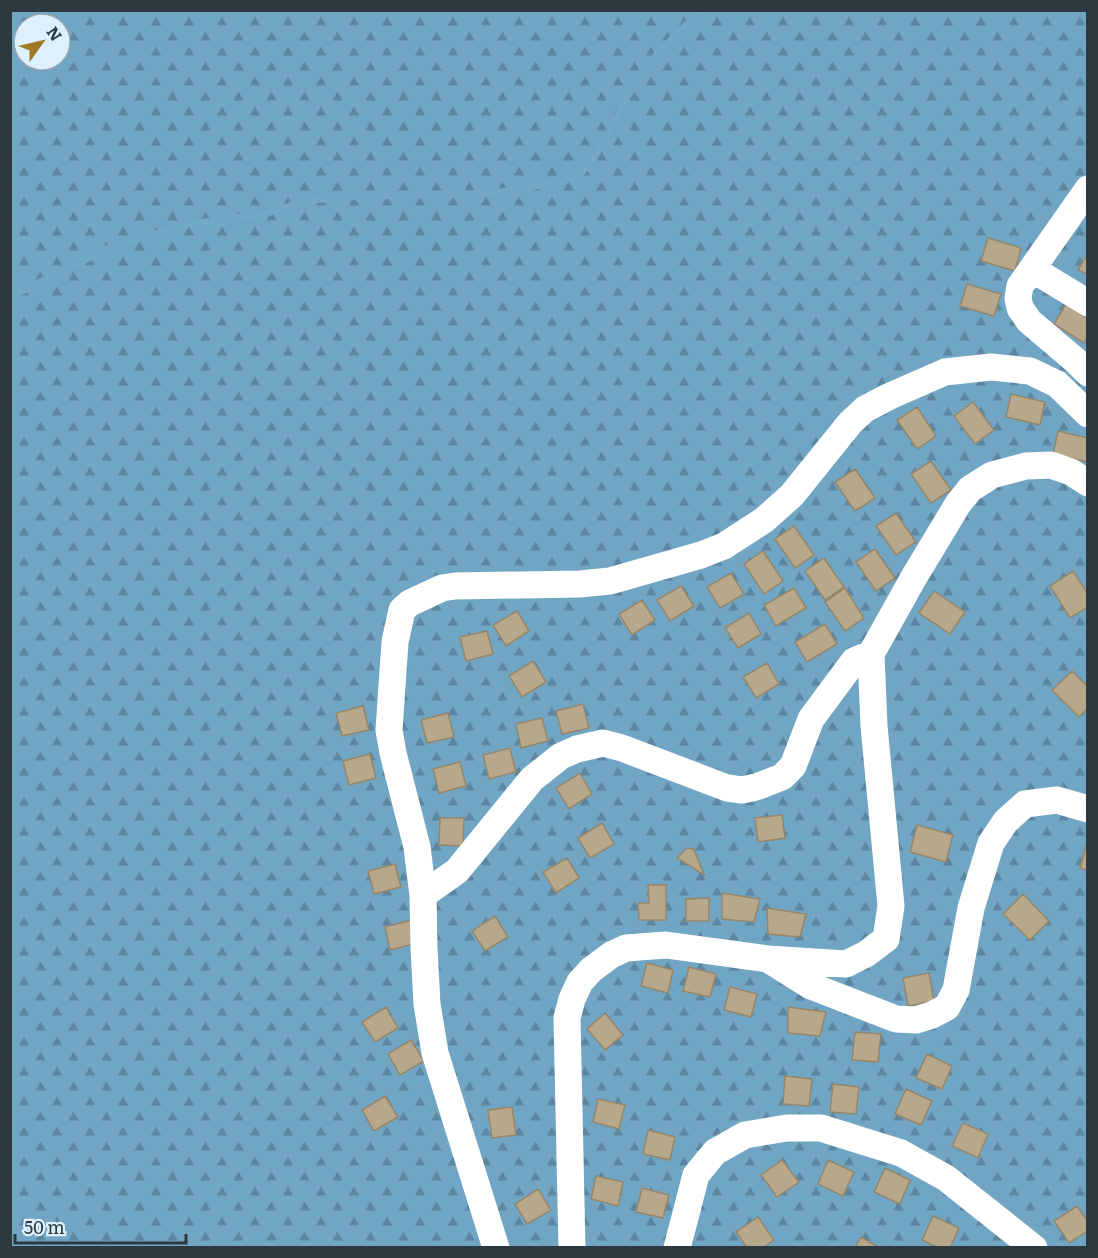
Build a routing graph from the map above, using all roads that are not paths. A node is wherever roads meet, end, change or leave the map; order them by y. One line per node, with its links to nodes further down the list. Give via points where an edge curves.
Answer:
1 (1088, 189): 2 (street)
2 (1032, 269): 3 (street); 4 (street, via 1020,286 1020,309)
3 (1088, 303)
4 (1088, 373)
5 (1088, 414): 9 (street, via 1057,384 1030,371 991,367 945,372 865,409 792,495 764,520 723,546 610,581 455,586 410,603 402,610 395,642 389,730 417,848)
6 (1088, 483): 7 (street, via 1051,465 1026,466 992,475 970,489)
7 (871, 654): 9 (street, via 854,662 811,719 793,766 782,777 742,790 726,788 603,743 577,749 561,756 532,779 457,871); 10 (street, via 891,906 886,939 846,964)
8 (1088, 809): 10 (street, via 1057,800 1025,804 1006,821 991,843 971,908 956,990 947,1007 933,1015 916,1020 896,1019 811,986)
9 (423, 895): 11 (street, via 427,1004 435,1053)
10 (768, 959): 12 (street, via 666,945 626,948 611,955 580,982 567,1018)
11 (496, 1248)
12 (572, 1248)
13 (677, 1248): 14 (street, via 696,1175 715,1152 745,1135 787,1128 821,1128 901,1153 946,1178)
14 (1034, 1248)

